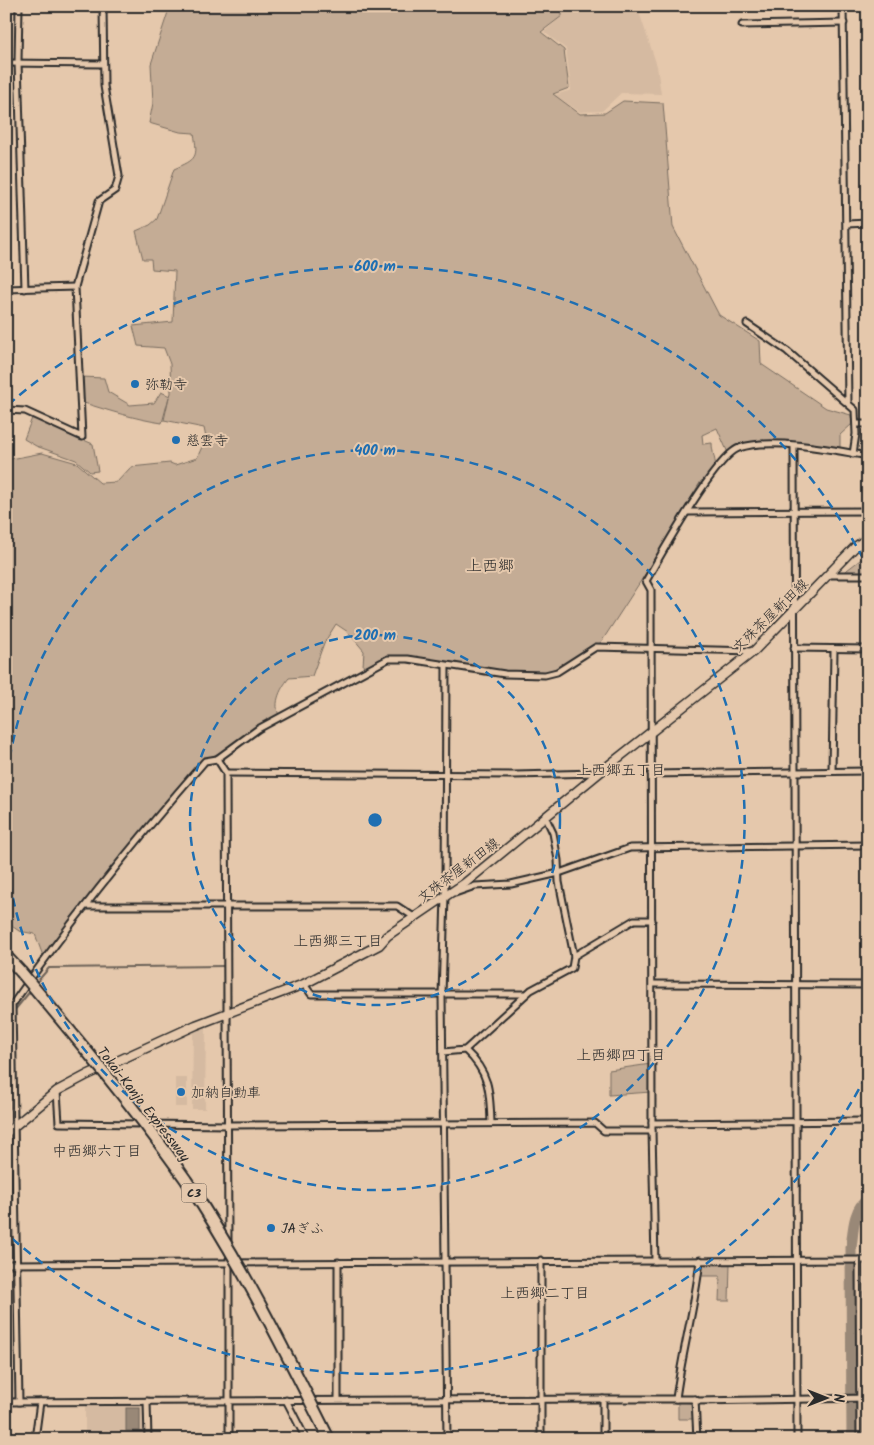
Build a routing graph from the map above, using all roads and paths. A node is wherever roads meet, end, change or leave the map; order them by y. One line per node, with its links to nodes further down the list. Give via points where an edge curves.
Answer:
1 (19, 6): 6 (street)
2 (103, 6): 8 (street)
3 (844, 6): 4 (street)
4 (844, 23): 5 (street); 9 (street)
5 (742, 26)
6 (18, 62): 7 (street); 8 (street); 13 (street)
7 (6, 63)
8 (103, 64): 11 (street, via 119,176 115,190 100,198)
9 (846, 224): 10 (street); 15 (street)
10 (868, 224)
11 (75, 287): 13 (street); 16 (street, via 82,437 25,411)
12 (6, 289): 13 (street)
13 (25, 289)
14 (747, 324): 15 (street, via 788,351)
15 (848, 403): 17 (street, via 856,410)
16 (6, 410)
17 (857, 424): 18 (street); 20 (street)
18 (868, 424)
19 (794, 446): 20 (street); 22 (street); 24 (street, via 753,444 733,451)
20 (853, 454): 21 (street)
21 (868, 456)
22 (794, 510): 23 (street); 24 (street); 28 (street)
23 (868, 511)
24 (688, 512): 30 (street, via 646,581 651,590)
25 (868, 538): 26 (main road, 文殊茶屋新田線)
26 (829, 575): 27 (street); 28 (main road, 文殊茶屋新田線)
27 (868, 575)
28 (795, 610): 29 (street); 32 (main road, 文殊茶屋新田線)
29 (794, 648): 33 (street); 41 (street)
30 (650, 649): 32 (street); 34 (street, via 596,647 557,672 545,675 505,674); 35 (street)
31 (868, 649): 33 (street)
32 (754, 650): 35 (main road, 文殊茶屋新田線)
33 (834, 650): 37 (street)
34 (446, 666): 36 (street, via 388,659 258,729); 43 (street)
35 (650, 732): 40 (main road, 文殊茶屋新田線); 42 (street)
36 (217, 759): 39 (street); 50 (street, via 205,761)
37 (832, 771): 38 (street); 41 (street)
38 (868, 771)
39 (226, 773): 43 (street); 51 (street)
40 (599, 773): 43 (street); 44 (main road, 文殊茶屋新田線)
41 (795, 773): 42 (street); 45 (street)
42 (651, 774): 47 (street)
43 (445, 775): 49 (street)
44 (545, 816): 48 (street, via 553,833); 49 (main road, 文殊茶屋新田線)
45 (794, 845): 46 (street); 47 (street); 58 (street)
46 (868, 845)
47 (651, 846): 48 (street, via 618,850); 53 (street)
48 (559, 873): 49 (street, via 511,884 475,886); 55 (street)
49 (445, 896): 52 (main road, 文殊茶屋新田線); 61 (street)
50 (87, 906): 51 (street); 62 (street, via 42,962 12,1005)
51 (226, 906): 52 (street, via 397,906); 64 (street)
52 (414, 917): 56 (main road, 文殊茶屋新田線, via 378,945)
53 (652, 920): 55 (street, via 634,920); 57 (street)
54 (6, 956): 108 (highway, Tokai-Kanjo Expressway / C3, bridge, via 111,1080 186,1181 259,1302)
55 (574, 956): 60 (street, via 572,968)
56 (304, 984): 61 (street, via 311,994); 64 (main road, 文殊茶屋新田線)
57 (653, 984): 58 (street); 71 (street)
58 (795, 985): 59 (street); 69 (street)
59 (868, 985)
60 (527, 994): 61 (street); 65 (street)
61 (442, 995): 66 (street)
62 (12, 1011): 63 (street); 74 (street)
63 (6, 1013)
64 (227, 1013): 67 (main road, 文殊茶屋新田線); 75 (street)
65 (465, 1050): 66 (street); 70 (street, via 486,1076)
66 (443, 1052): 72 (street)
67 (56, 1091): 74 (main road, 文殊茶屋新田線); 75 (street, via 59,1123)
68 (868, 1121): 69 (street)
69 (796, 1122): 71 (street); 78 (street)
70 (491, 1123): 72 (street); 76 (street, via 595,1123 604,1131)
71 (652, 1123): 76 (street)
72 (444, 1124): 75 (street); 79 (street)
73 (6, 1125): 74 (street)
74 (15, 1125): 77 (main road, 文殊茶屋新田線); 87 (street)
75 (229, 1125): 84 (street)
76 (652, 1131): 85 (street)
77 (6, 1133)
78 (797, 1259): 81 (street); 82 (street); 95 (street)
79 (445, 1260): 80 (street); 86 (street); 100 (street)
80 (541, 1260): 85 (street); 97 (street)
81 (700, 1260): 85 (street); 93 (street, via 696,1298 682,1354)
82 (857, 1260): 83 (street); 90 (street)
83 (868, 1260)
84 (228, 1261): 86 (street); 87 (street); 99 (street)
85 (655, 1261)
86 (338, 1262): 92 (street)
87 (15, 1263): 88 (street); 102 (street)
88 (6, 1264)
89 (603, 1398): 93 (street); 97 (street); 111 (street)
90 (858, 1398): 91 (street); 95 (street); 114 (street)
91 (868, 1398)
92 (338, 1399): 96 (street); 100 (street)
93 (676, 1399): 94 (street)
94 (695, 1399): 95 (street); 112 (street)
95 (797, 1399): 113 (street)
96 (286, 1400): 99 (street); 107 (street)
97 (541, 1400): 100 (street); 110 (street)
98 (147, 1401): 99 (street); 103 (street); 105 (street)
99 (229, 1401): 106 (street)
100 (447, 1401): 109 (street)
101 (6, 1402): 102 (street)
102 (19, 1402): 103 (street)
103 (40, 1402): 104 (street)
104 (35, 1439)
105 (148, 1439)
106 (229, 1439)
107 (306, 1439)
108 (329, 1439)
109 (446, 1439)
110 (541, 1439)
111 (603, 1439)
112 (697, 1439)
113 (797, 1439)
114 (860, 1439)

